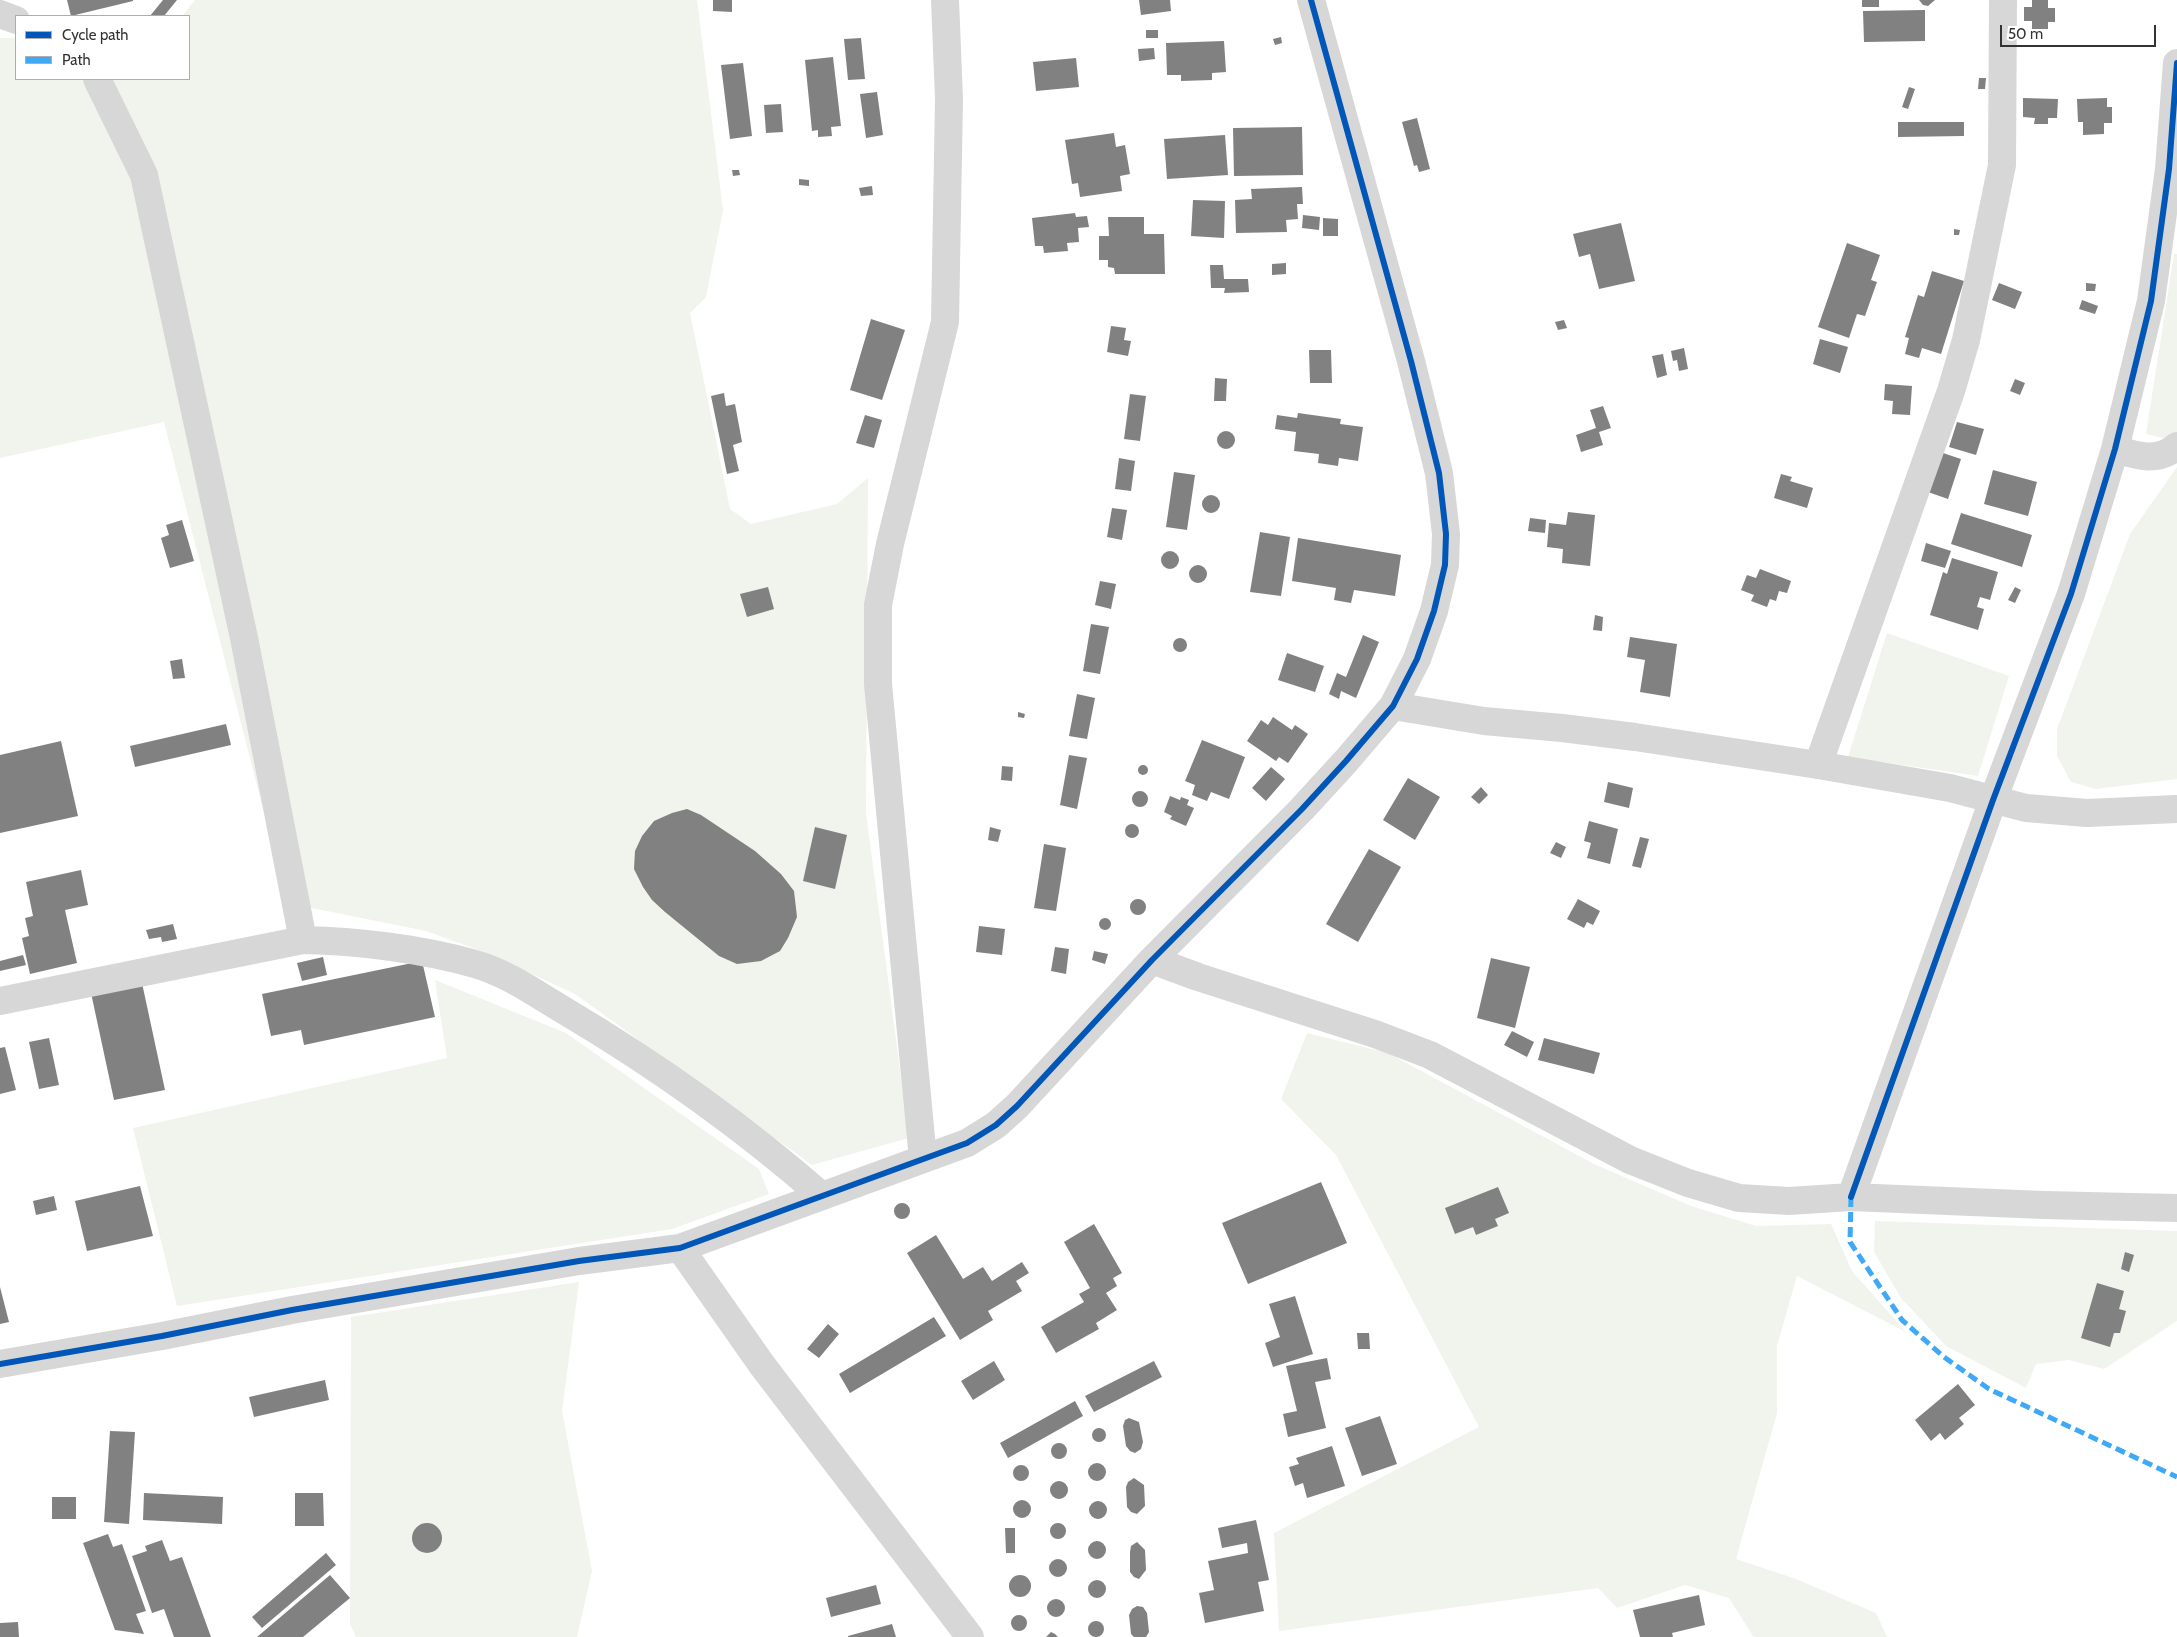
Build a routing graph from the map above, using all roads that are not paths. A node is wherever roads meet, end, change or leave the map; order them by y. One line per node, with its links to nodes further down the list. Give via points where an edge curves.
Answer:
1 (945, 0): 17 (street, via 949,109 944,322 878,605 878,684)
2 (1311, 0): 10 (street, via 1411,361 1444,506 1445,565 1434,611 1417,659)
3 (2003, 0): 11 (street, via 2002,165 1966,340 1948,400)
4 (0, 14): 5 (street)
5 (15, 20)
6 (2177, 63): 9 (street, via 2169,169 2151,301)
7 (97, 80): 14 (street, via 144,175 244,638)
8 (2177, 446): 9 (street, via 2163,456 2152,458)
9 (2115, 449): 12 (street, via 2071,594)
10 (1392, 706): 11 (street, via 1484,721 1635,737); 15 (street, via 1302,809)
11 (1818, 765): 12 (street, via 1950,788)
12 (1993, 800): 13 (street, via 2026,808 2070,812); 19 (street)
13 (2177, 809)
14 (303, 940): 16 (street); 18 (street, via 430,954 476,964 510,979 613,1039 706,1102)
15 (1152, 960): 17 (street, via 996,1125 967,1143); 19 (street, via 1430,1055 1630,1160 1688,1183 1739,1198 1789,1201)
16 (0, 1001)
17 (923, 1159): 18 (street)
18 (822, 1196): 21 (street)
19 (1851, 1197): 20 (street)
20 (2177, 1208)
21 (680, 1248): 22 (street, via 579,1261 302,1308); 23 (street, via 762,1365)
22 (0, 1364)
23 (970, 1637)

